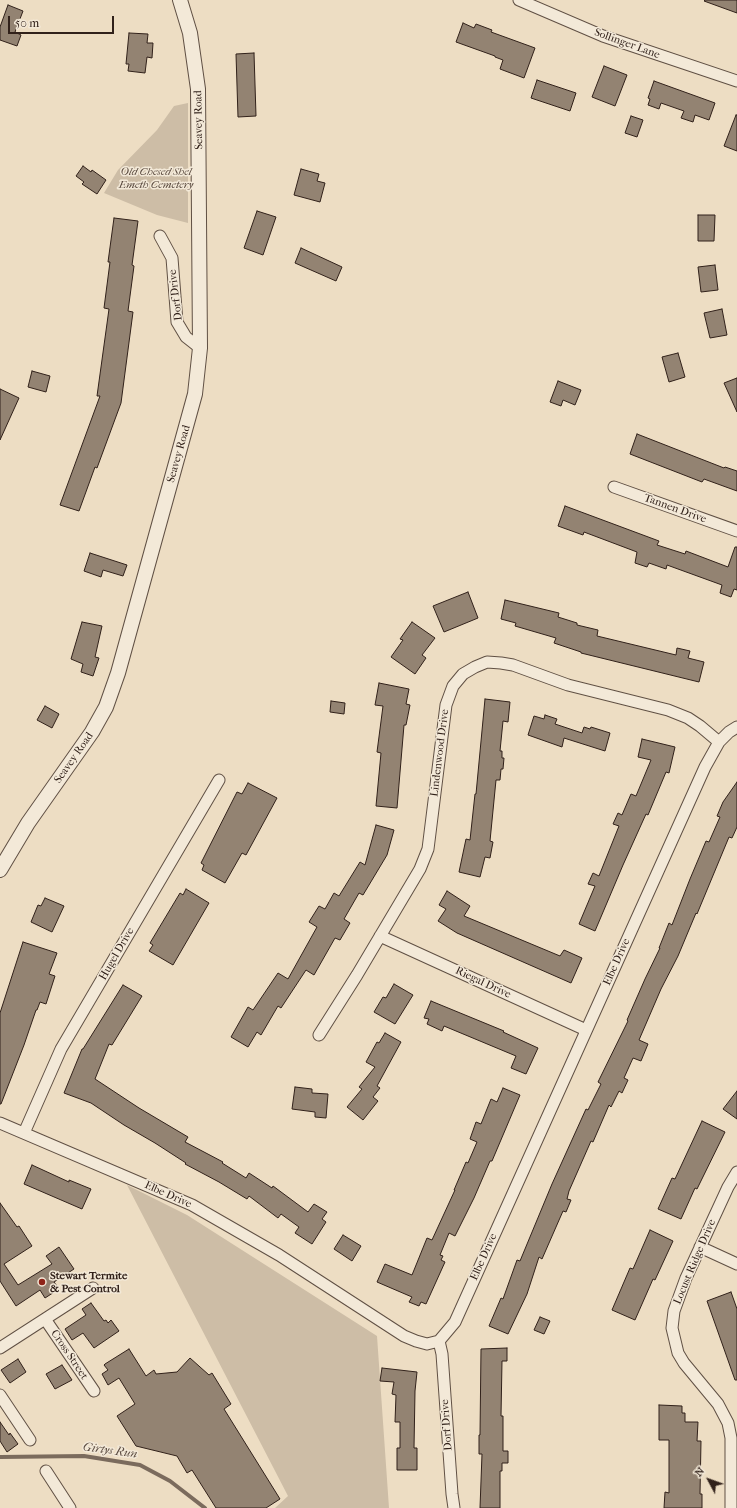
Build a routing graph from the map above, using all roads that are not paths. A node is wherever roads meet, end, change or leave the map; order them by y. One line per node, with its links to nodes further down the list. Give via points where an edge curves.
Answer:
1 (180, 0): 5 (street, Seavey Road, via 190,33 198,88)
2 (519, 0): 3 (street, Sollinger Lane, via 603,36)
3 (737, 82)
4 (160, 236): 5 (street, Dorf Drive, via 172,258 177,322 186,337)
5 (200, 348): 11 (street, Seavey Road, via 196,394 118,673 106,707 92,732 28,823)
6 (614, 487): 7 (street, Tannen Drive)
7 (737, 531)
8 (737, 727): 9 (street, Elbe Drive)
9 (719, 742): 12 (street, Lindenwood Drive, via 688,718 668,710 568,685 513,665 487,662 462,674 453,686 446,705 428,849 420,869); 13 (street, Elbe Drive, via 705,767)
10 (219, 780): 16 (street, Hugel Drive, via 61,1049)
11 (0, 870)
12 (380, 936): 13 (street, Riegal Drive); 14 (street, Lindenwood Drive)
13 (586, 1030): 22 (street, Elbe Drive, via 455,1322)
14 (319, 1035)
15 (0, 1123): 16 (street, Elbe Drive)
16 (24, 1133): 22 (street, Elbe Drive, via 192,1205 278,1255 404,1336 427,1344)
17 (737, 1172): 18 (street, Locust Ridge Drive)
18 (700, 1247): 19 (street); 30 (street, Locust Ridge Drive, via 674,1311 672,1328 678,1353 718,1404 728,1422 732,1438)
19 (737, 1264)
20 (93, 1288): 21 (street)
21 (45, 1319): 23 (street); 24 (street, Cross Street)
22 (439, 1342): 29 (street, Dorf Drive)
23 (0, 1348)
24 (94, 1391)
25 (0, 1395): 26 (street)
26 (30, 1440)
27 (46, 1471): 28 (street)
28 (70, 1508)
29 (454, 1508)
30 (731, 1508)

